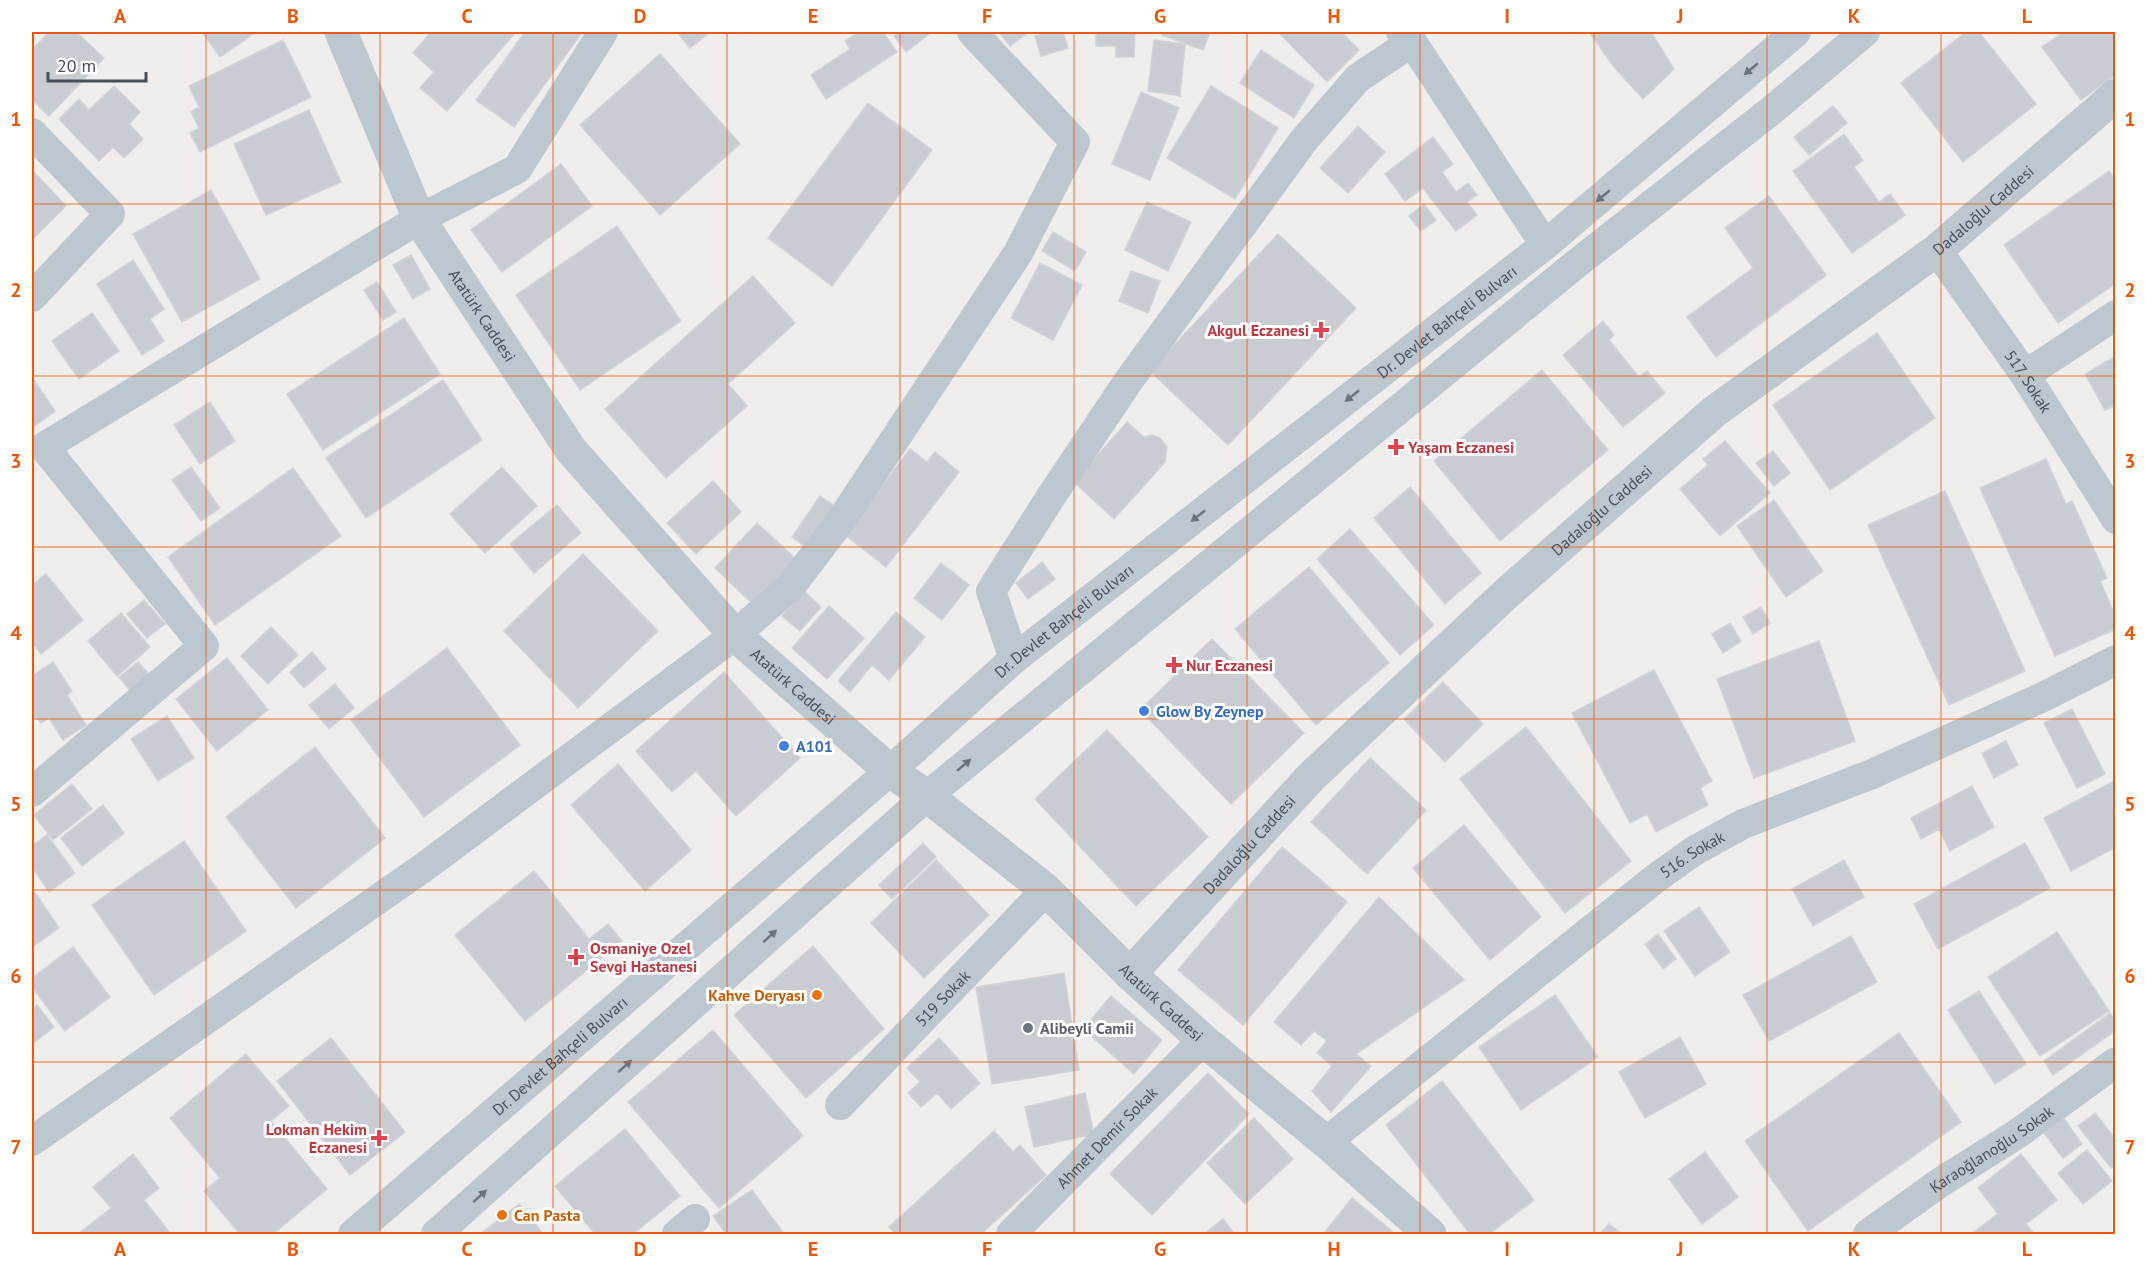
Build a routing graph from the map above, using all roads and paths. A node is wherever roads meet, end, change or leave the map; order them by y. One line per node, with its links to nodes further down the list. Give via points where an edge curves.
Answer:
1 (341, 32): 9 (street, Atatürk Caddesi)
2 (603, 32): 9 (street, via 517,169)
3 (972, 32): 16 (street, via 1075,142 1018,253 842,519 791,586)
4 (1796, 32): 10 (street, Dr. Devlet Bahçeli Bulvarı, one-way to 10)
5 (1865, 32): 21 (street, one-way to 5)
6 (1407, 37): 10 (street); 17 (street, via 1358,78 1304,140 1127,384 991,591)
7 (2115, 95): 11 (street, Dadaloğlu Caddesi)
8 (32, 133): 12 (street, via 110,214)
9 (419, 219): 16 (street, Atatürk Caddesi, via 571,450); 20 (street, via 44,447 204,646)
10 (1545, 245): 17 (street, Dr. Devlet Bahçeli Bulvarı, one-way to 17)
11 (1937, 250): 14 (street, 517. Sokak); 23 (street, Dadaloğlu Caddesi, via 1715,411 1508,592 1311,777)
12 (32, 297)
13 (2115, 315): 14 (street)
14 (2025, 375): 15 (street, 517. Sokak)
15 (2115, 519)
16 (735, 635): 19 (street, Atatürk Caddesi); 27 (street, via 427,865)
17 (1014, 659): 19 (street, Dr. Devlet Bahçeli Bulvarı)
18 (2115, 660): 28 (street, 516. Sokak, via 1872,774 1743,824 1694,851)
19 (890, 771): 21 (street, Atatürk Caddesi); 30 (street, Dr. Devlet Bahçeli Bulvarı)
20 (32, 792)
21 (927, 796): 22 (street, Atatürk Caddesi); 31 (street, one-way to 21)
22 (1046, 890): 23 (street, Atatürk Caddesi); 26 (street, 519 Sokak)
23 (1130, 974): 24 (street, Atatürk Caddesi)
24 (1203, 1040): 28 (street, Atatürk Caddesi); 32 (street, Ahmet Demir Sokak)
25 (2115, 1062): 33 (street, Karaoğlanoğlu Sokak, via 2017,1134)
26 (840, 1105)
27 (32, 1141)
28 (1326, 1142): 29 (street, Atatürk Caddesi)
29 (1417, 1231)
30 (353, 1234)
31 (436, 1234)
32 (1011, 1234)
33 (1868, 1234)

